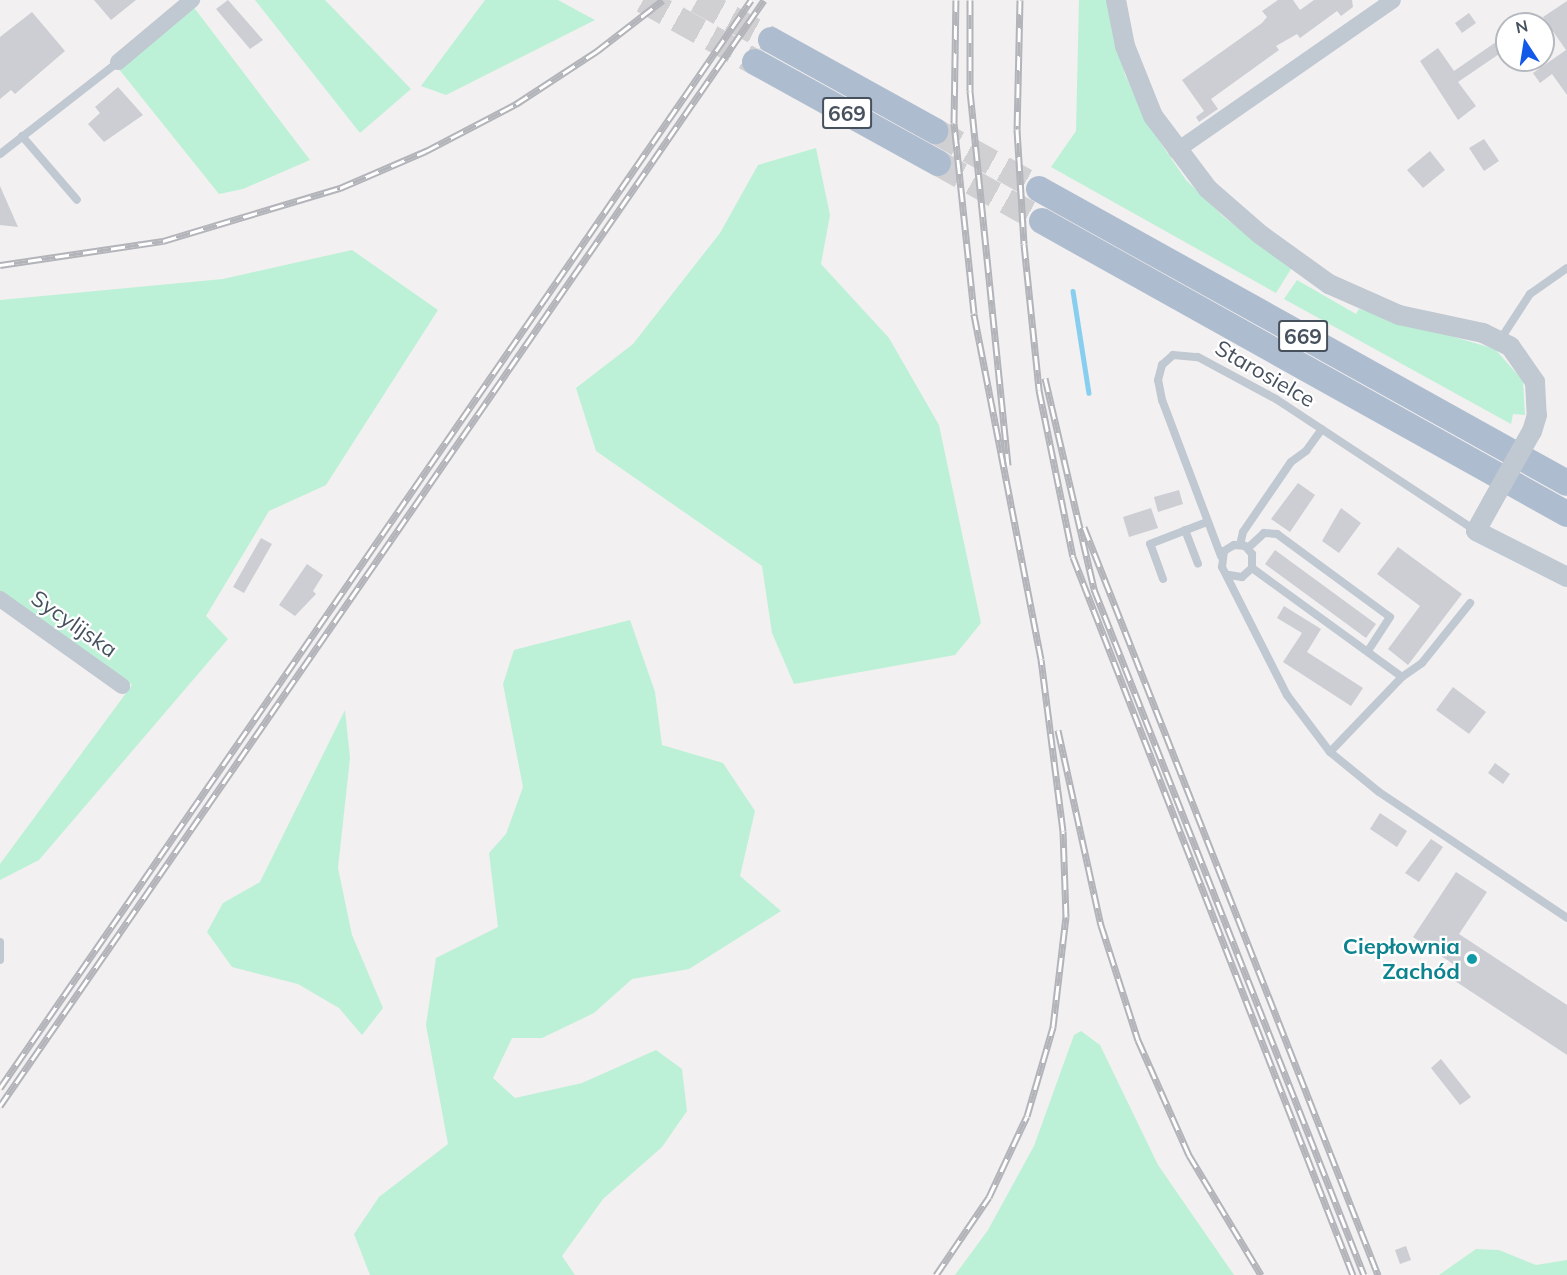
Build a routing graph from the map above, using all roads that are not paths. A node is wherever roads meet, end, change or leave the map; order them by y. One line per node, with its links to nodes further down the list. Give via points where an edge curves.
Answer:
1 (192, 0): 5 (street)
2 (1116, 0): 9 (street, via 1138,85)
3 (1393, 0): 9 (street)
4 (771, 40): 7 (main road, 669)
5 (118, 62): 8 (lane)
6 (755, 62): 11 (main road, 669)
7 (935, 131)
8 (22, 136): 10 (lane); 13 (lane)
9 (1176, 151): 16 (street, via 1232,212 1329,284 1399,315)
10 (0, 154)
11 (938, 163)
12 (1039, 189): 18 (main road, 669)
13 (77, 200)
14 (1042, 221): 19 (main road, 669)
15 (1567, 268): 16 (lane, via 1530,294)
16 (1500, 340): 22 (street, bridge, via 1519,356 1535,382 1537,415 1532,432)
17 (1322, 429): 20 (lane, Starosielce, via 1276,399 1185,353 1173,355 1162,365 1158,380); 22 (lane, Starosielce); 23 (lane, via 1306,451 1291,462 1244,532)
18 (1567, 483)
19 (1567, 514)
20 (1207, 522): 21 (lane); 24 (lane)
21 (1185, 530): 25 (lane); 29 (lane, via 1150,544)
22 (1476, 531): 28 (street)
23 (1244, 546): 24 (lane, via 1229,547); 26 (lane); 32 (lane, via 1264,533 1277,534 1390,617)
24 (1221, 556): 27 (lane, via 1222,567)
25 (1198, 564)
26 (1252, 568): 27 (lane, via 1242,577); 32 (lane)
27 (1229, 575): 35 (lane, via 1287,695)
28 (1567, 577)
29 (1163, 579)
30 (0, 600): 34 (street, Sycylijska)
31 (1470, 603): 33 (lane, via 1422,663)
32 (1369, 649): 33 (lane)
33 (1402, 677): 35 (lane)
34 (122, 686)
35 (1330, 752): 36 (lane, via 1379,792)
36 (1567, 918)
37 (0, 942): 38 (lane)
38 (0, 960)

